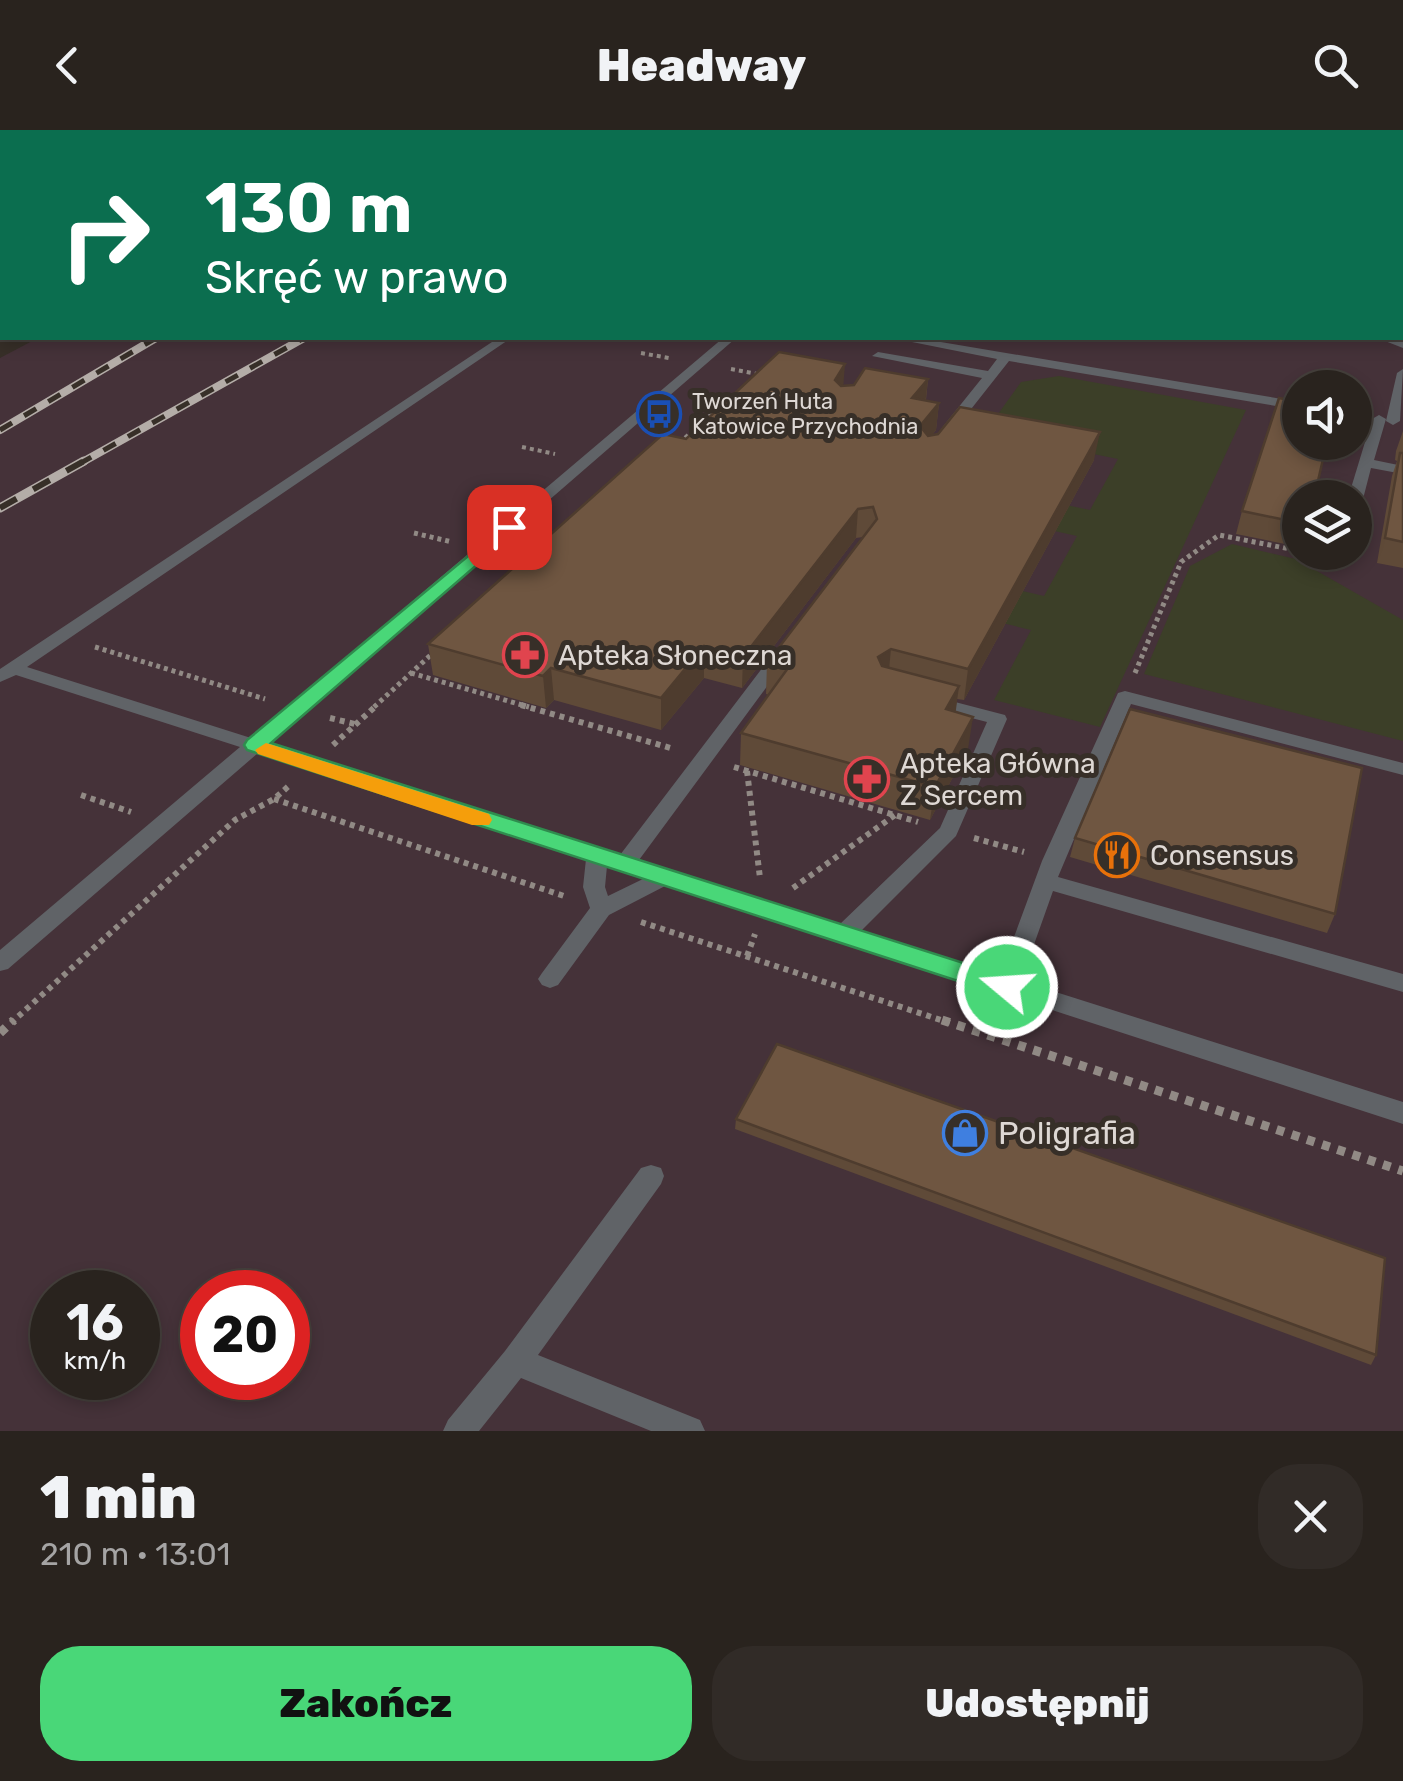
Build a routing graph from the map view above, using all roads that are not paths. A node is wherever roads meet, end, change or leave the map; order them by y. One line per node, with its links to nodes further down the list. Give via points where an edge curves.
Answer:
1 (502, 340): 15 (lane)
2 (728, 340): 17 (lane)
3 (893, 340): 7 (lane, via 874,361)
4 (907, 340): 5 (lane)
5 (1006, 356): 7 (lane); 8 (lane)
6 (1403, 373): 9 (lane)
7 (990, 376): 10 (lane)
8 (1282, 403)
9 (1385, 420): 11 (lane)
10 (938, 442)
11 (1366, 463): 12 (lane); 13 (lane)
12 (1403, 470)
13 (1361, 480)
14 (796, 635): 20 (lane)
15 (7, 673): 17 (lane)
16 (906, 695): 24 (lane, via 998,719 949,831)
17 (255, 745): 19 (lane); 25 (lane)
18 (1403, 769): 21 (lane, via 1124,697)
19 (597, 856): 20 (lane); 23 (lane, via 594,888)
20 (624, 865): 22 (lane)
21 (1049, 871): 27 (lane); 28 (lane)
22 (664, 878): 23 (lane); 24 (lane)
23 (602, 909): 26 (lane)
24 (843, 935): 28 (lane)
25 (0, 963)
26 (550, 979)
27 (1403, 983)
28 (1007, 987): 29 (lane)
29 (1403, 1112)
30 (651, 1176): 31 (lane)
31 (516, 1361): 32 (lane); 33 (lane)
32 (459, 1431)
33 (688, 1431)

